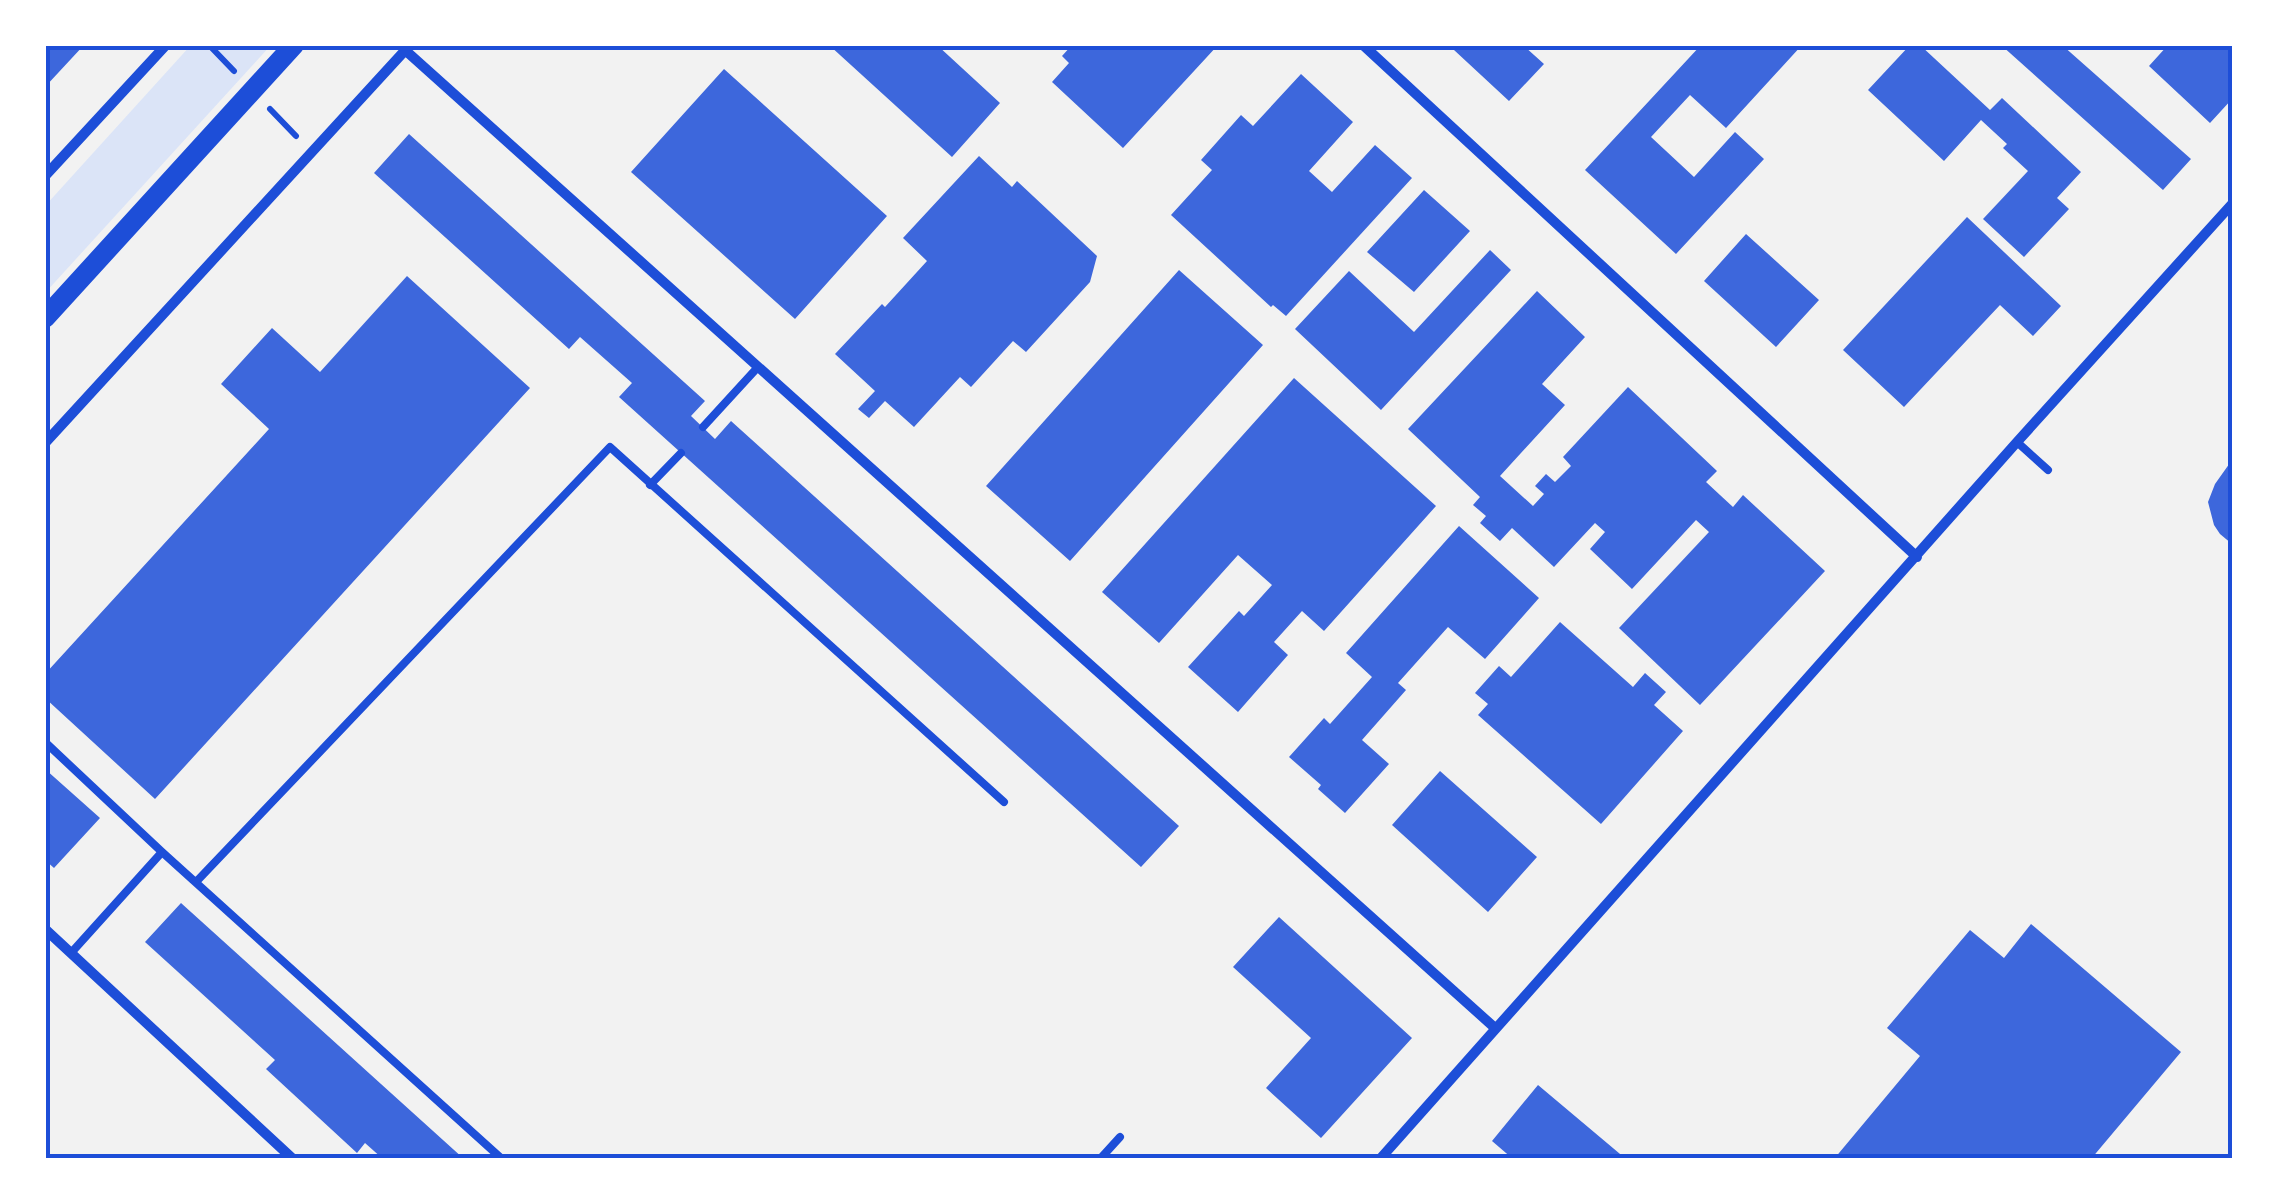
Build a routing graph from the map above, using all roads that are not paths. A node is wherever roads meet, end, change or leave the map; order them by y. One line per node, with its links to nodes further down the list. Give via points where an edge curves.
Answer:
1 (166, 45): 5 (street)
2 (294, 45): 7 (main road)
3 (1363, 45): 15 (street)
4 (407, 48): 8 (street); 11 (street)
5 (45, 176)
6 (2232, 204): 10 (street)
7 (45, 318)
8 (758, 367): 9 (lane); 22 (street)
9 (703, 428)
10 (2016, 442): 13 (lane); 15 (street)
11 (45, 444)
12 (680, 452): 14 (lane)
13 (2048, 470)
14 (650, 484): 17 (lane); 19 (lane, via 610,447)
15 (1917, 557): 22 (street)
16 (45, 742): 18 (lane)
17 (1004, 802)
18 (162, 852): 19 (lane); 21 (lane)
19 (196, 882): 25 (lane)
20 (45, 929): 21 (street)
21 (71, 953): 24 (street)
22 (1495, 1028): 27 (street)
23 (1120, 1137): 26 (lane)
24 (294, 1159)
25 (502, 1159)
26 (1100, 1159)
27 (1380, 1159)

